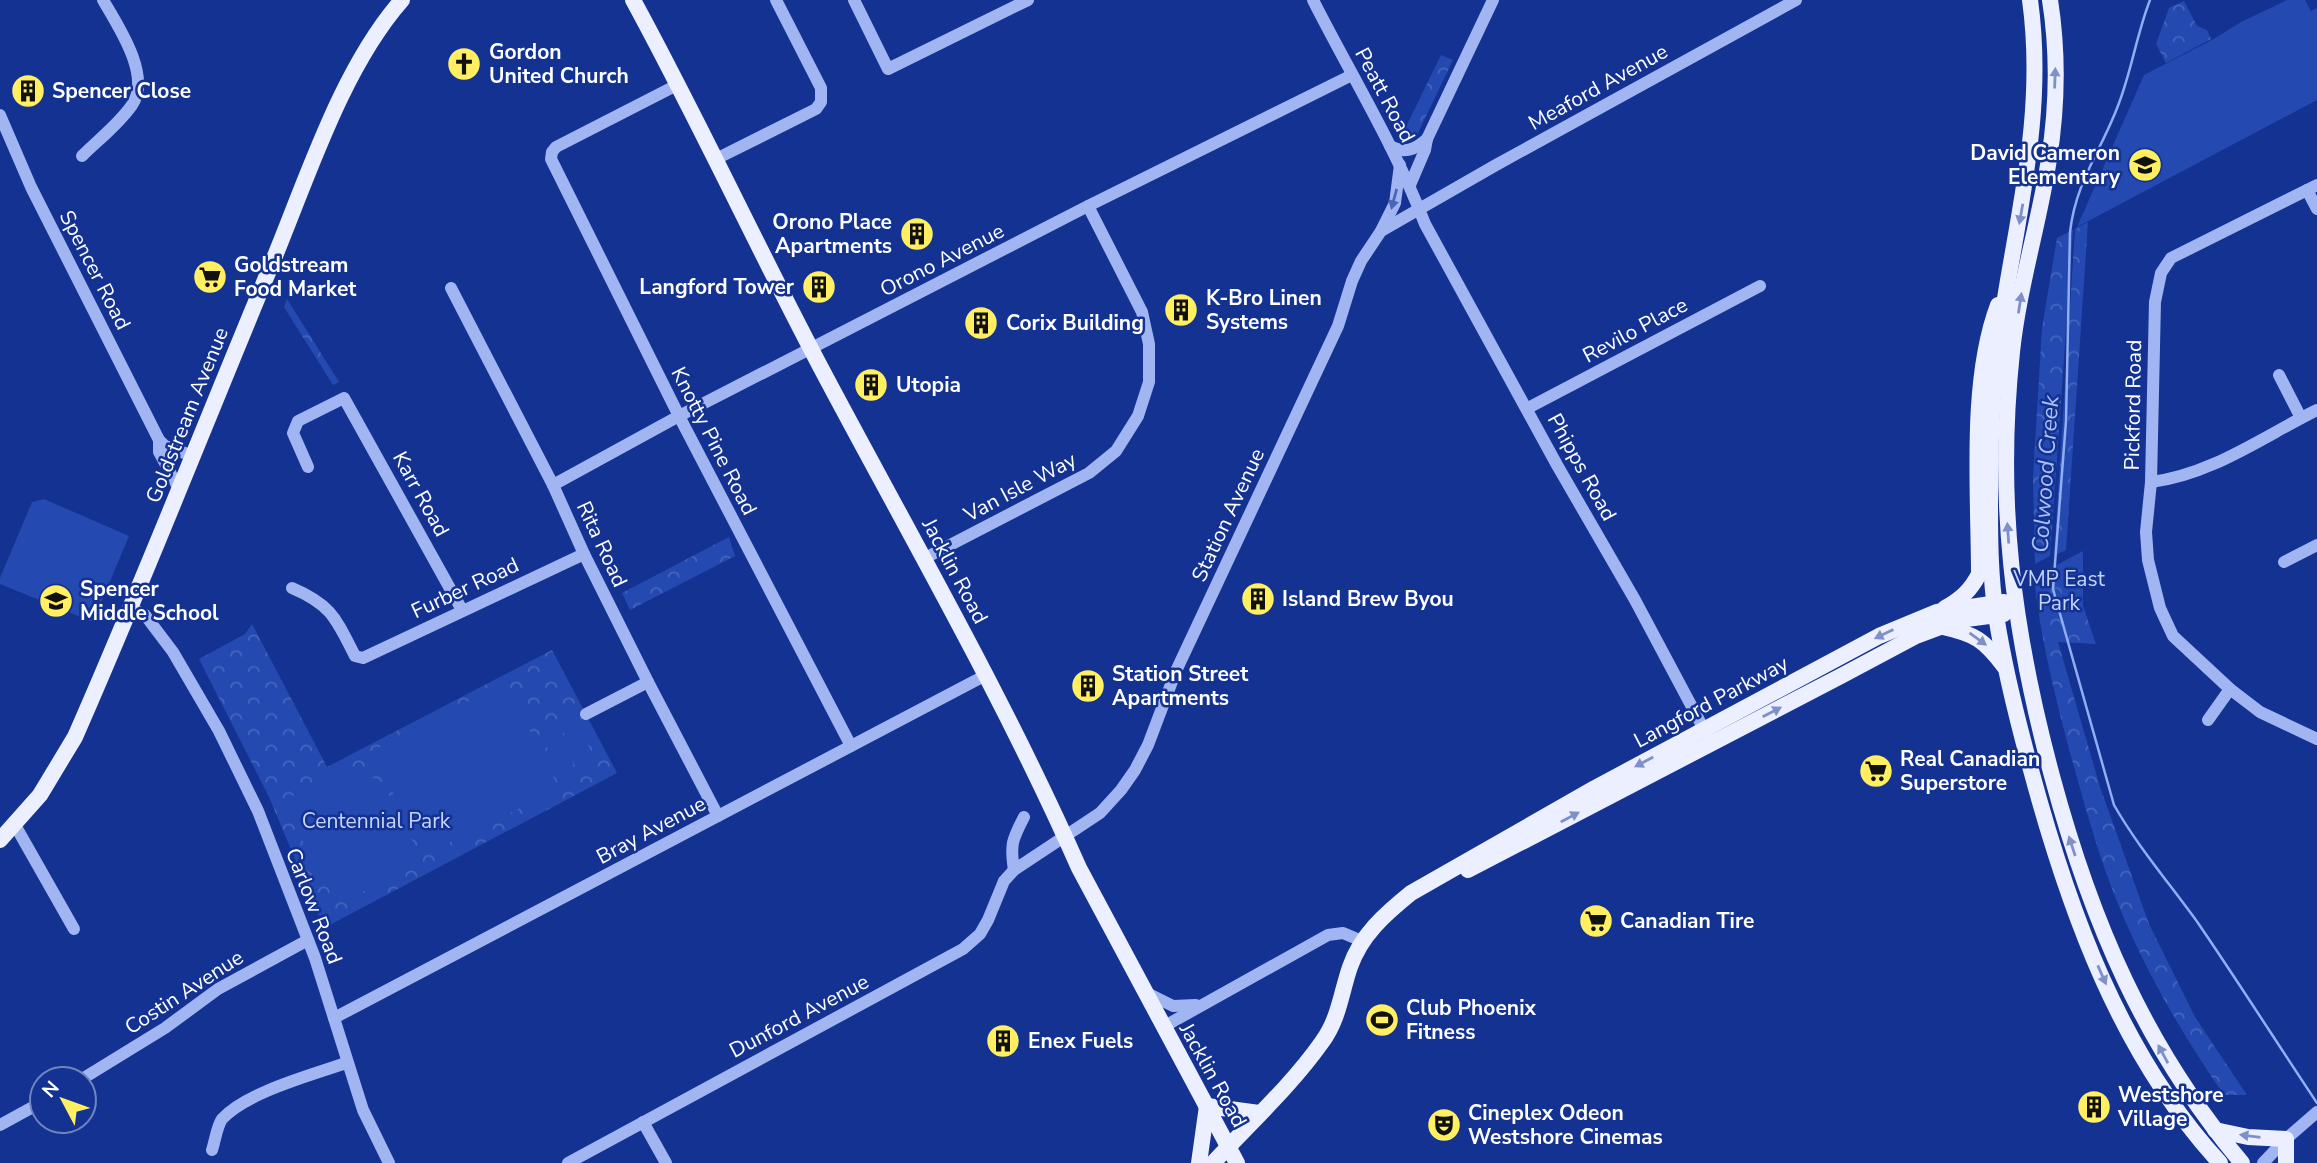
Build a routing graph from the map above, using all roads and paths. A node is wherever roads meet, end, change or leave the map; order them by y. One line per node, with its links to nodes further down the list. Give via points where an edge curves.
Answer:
1 (103, 0): 17 (street, via 125,39 139,82 133,104)
2 (402, 0): 36 (main road, Goldstream Avenue, via 382,22 339,103)
3 (633, 0): 13 (main road, Jacklin Road)
4 (776, 0): 18 (street, via 823,93 821,102 816,109)
5 (854, 0): 6 (street, via 888,69)
6 (1028, 0)
7 (1313, 0): 12 (street, Peatt Road)
8 (1493, 0): 15 (street)
9 (1796, 0): 23 (street, Meaford Avenue)
10 (2030, 0): 26 (main road, one-way to 26, via 2035,82 2032,144)
11 (2050, 0): 46 (main road, one-way to 11, via 2008,534 2008,402 2020,299 2049,159 2055,64)
12 (1352, 75): 16 (street, Peatt Road); 22 (street, Orono Avenue)
13 (677, 85): 18 (main road, Jacklin Road); 33 (street, Knotty Pine Road, via 552,152 554,166)
14 (0, 115): 35 (street, Spencer Road, via 31,187)
15 (1427, 139): 16 (street, via 1412,150); 20 (street)
16 (1390, 146): 19 (street, Peatt Road)
17 (82, 156)
18 (716, 159): 29 (main road, Jacklin Road)
19 (1400, 165): 20 (street, Peatt Road); 25 (street, one-way to 25, via 1395,203)
20 (1410, 185): 23 (street, Peatt Road)
21 (2312, 188): 24 (street); 38 (street, Pickford Road, via 2171,258 2161,273 2155,302)
22 (1088, 206): 29 (street, Orono Avenue); 43 (street, Van Isle Way, via 1142,312 1150,344 1149,382 1138,416 1116,451 1089,473)
23 (1420, 209): 25 (street, Station Avenue); 31 (street, Phipps Road)
24 (2317, 209)
25 (1381, 231): 64 (street, Station Avenue, via 1361,261 1338,326 1177,671 1142,758 1100,813)
26 (2011, 270): 48 (main road, via 1992,407 1990,552); 50 (main road, via 1988,331 1981,396 1979,574 1973,587)
27 (1760, 286): 31 (street, Revilo Place)
28 (451, 288): 39 (street, Rita Road)
29 (811, 349): 33 (street, Orono Avenue); 43 (main road, Jacklin Road)
30 (2279, 375): 34 (street)
31 (1528, 408): 57 (street, Phipps Road)
32 (2317, 410): 34 (street)
33 (679, 416): 39 (street, Orono Avenue); 60 (street, Knotty Pine Road)
34 (2301, 418): 38 (street, via 2204,468)
35 (159, 440): 36 (street); 40 (street, Spencer Road, via 159,452)
36 (192, 457): 40 (main road, Goldstream Avenue)
37 (308, 467): 49 (street, Karr Road, via 293,433 298,421 344,398)
38 (2151, 482): 54 (street, Pickford Road, via 2147,546 2160,608 2174,636)
39 (553, 485): 42 (street, Rita Road)
40 (179, 489): 47 (main road, Goldstream Avenue)
41 (2317, 545): 44 (street)
42 (584, 554): 49 (street, Furber Road); 53 (street, Rita Road)
43 (925, 558): 52 (main road, Jacklin Road)
44 (2284, 562)
45 (292, 588): 49 (street, Furber Road, via 314,597 334,615 355,656 363,658)
46 (2015, 606): 48 (main road, Langford Parkway); 83 (main road, one-way to 46, via 2170,1067 2132,997 2087,894 2039,730)
47 (130, 608): 63 (main road, Goldstream Avenue, via 75,737 48,784); 69 (street, Carlow Road, via 145,615 173,652 219,731 258,811)
48 (1995, 609): 50 (main road, Langford Parkway); 51 (main road)
49 (462, 610)
50 (1939, 619): 51 (main road, one-way to 51, via 1981,640); 57 (main road, Langford Parkway, one-way to 57, via 1879,636); 59 (main road, Langford Parkway, one-way to 50)
51 (2005, 668): 85 (main road, one-way to 85, via 2042,814 2082,932 2120,1019 2168,1099)
52 (986, 675): 60 (street, Bray Avenue); 64 (main road, Jacklin Road)
53 (648, 682): 55 (street); 61 (street, Rita Road)
54 (2230, 689): 56 (street); 58 (street, Pickford Road, via 2260,712)
55 (586, 714)
56 (2208, 720)
57 (1704, 729): 59 (street, Phipps Road); 67 (main road, Langford Parkway, one-way to 67)
58 (2317, 739)
59 (1711, 744): 67 (main road, Langford Parkway, one-way to 59, via 1458,875)
60 (851, 746): 61 (street, Bray Avenue)
61 (718, 816): 73 (street, Bray Avenue)
62 (1024, 817): 66 (street, via 1010,849)
63 (15, 824): 65 (main road, Goldstream Avenue); 68 (street)
64 (1065, 836): 66 (street, Dunford Avenue); 71 (main road, Jacklin Road)
65 (0, 840)
66 (1014, 870): 81 (street, Dunford Avenue, via 1000,888 980,934 963,950)
67 (1442, 877): 70 (main road, Langford Parkway, via 1411,893)
68 (74, 929)
69 (308, 940): 73 (street, Carlow Road); 76 (street, Costin Avenue, via 218,989)
70 (1362, 941): 72 (street, via 1343,933 1328,935); 80 (main road, Langford Parkway, via 1349,968 1340,1008 1323,1042)
71 (1145, 992): 72 (street, via 1173,1006); 74 (main road, Jacklin Road)
72 (1200, 1004): 74 (street)
73 (334, 1018): 75 (street, Carlow Road)
74 (1163, 1027): 77 (main road, Jacklin Road)
75 (346, 1063): 87 (street, via 246,1102 221,1121); 88 (street, Carlow Road)
76 (98, 1069)
77 (1207, 1106): 80 (main road); 86 (main road, Jacklin Road); 91 (main road)
78 (28, 1110): 82 (street)
79 (2317, 1112): 84 (street)
80 (1259, 1113): 86 (main road, Langford Parkway)
81 (643, 1122): 89 (street, Dunford Avenue); 90 (street)
82 (0, 1125)
83 (2215, 1130): 84 (main road, one-way to 83); 96 (main road)
84 (2286, 1139): 97 (street); 98 (main road)
85 (2205, 1146): 94 (main road); 95 (main road)
86 (1228, 1147): 92 (main road, Langford Parkway); 93 (main road, Jacklin Road)
87 (212, 1150)
88 (389, 1163)
89 (568, 1163)
90 (666, 1163)
91 (1199, 1163)
92 (1213, 1163)
93 (1237, 1163)
94 (2207, 1163)
95 (2220, 1163)
96 (2242, 1163)
97 (2263, 1163)
98 (2286, 1163)

